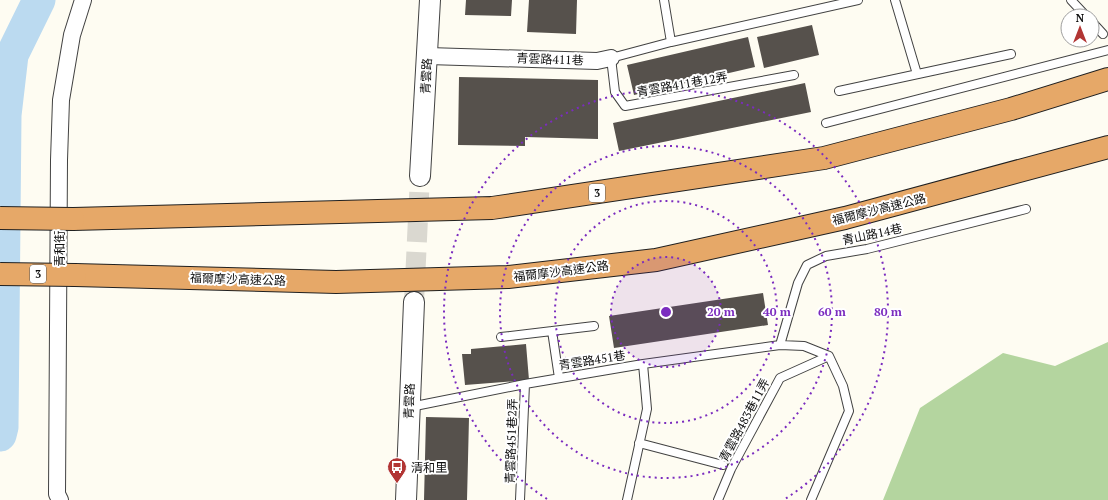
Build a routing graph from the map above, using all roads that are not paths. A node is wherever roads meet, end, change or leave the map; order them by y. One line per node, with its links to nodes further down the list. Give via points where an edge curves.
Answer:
1 (83, 0): 37 (street, 青和街, via 72,35 61,100 58,417)
2 (430, 0): 13 (street, 青雲路)
3 (664, 0): 10 (lane)
4 (858, 0): 10 (lane, 青雲路411巷)
5 (895, 0): 15 (lane)
6 (1070, 0): 7 (lane)
7 (1078, 8)
8 (1100, 31): 9 (lane)
9 (1103, 34)
10 (671, 42): 14 (lane, 青雲路411巷)
11 (1108, 50): 19 (lane)
12 (1011, 54): 15 (lane)
13 (428, 56): 14 (street, 青雲路411巷, via 597,61); 21 (street, 青雲路)
14 (611, 58): 16 (lane, 青雲路411巷12弄, via 615,92 625,106)
15 (917, 74): 18 (lane)
16 (794, 76)
17 (1108, 79): 23 (highway, 3, bridge, via 1011,109 824,158 499,207 284,215)
18 (839, 91)
19 (826, 123)
20 (1108, 147): 24 (highway, 福爾摩沙高速公路 / 3, bridge, via 845,218 656,260 508,277 336,282)
21 (420, 176)
22 (1026, 209): 29 (lane, 青山路14巷, via 867,249 826,256 807,265 798,283)
23 (0, 218)
24 (0, 274)
25 (414, 302): 34 (street, 青雲路)
26 (594, 326): 27 (lane)
27 (552, 331): 28 (lane); 32 (lane)
28 (501, 337)
29 (780, 345): 30 (lane, 青雲路451巷, via 804,346); 31 (lane, 青雲路451巷)
30 (829, 356): 41 (lane, 青雲路483巷11弄, via 780,378 731,469); 42 (lane, via 843,386 848,411)
31 (644, 364): 32 (lane, 青雲路451巷); 35 (lane, via 647,409)
32 (559, 378): 33 (lane, 青雲路451巷)
33 (525, 384): 34 (lane, 青雲路451巷); 39 (lane, 青雲路451巷2弄)
34 (409, 407): 38 (street, 青雲路)
35 (639, 443): 36 (lane); 40 (lane)
36 (723, 466)
37 (60, 500)
38 (406, 500)
39 (520, 500)
40 (627, 500)
41 (718, 500)
42 (811, 500)

